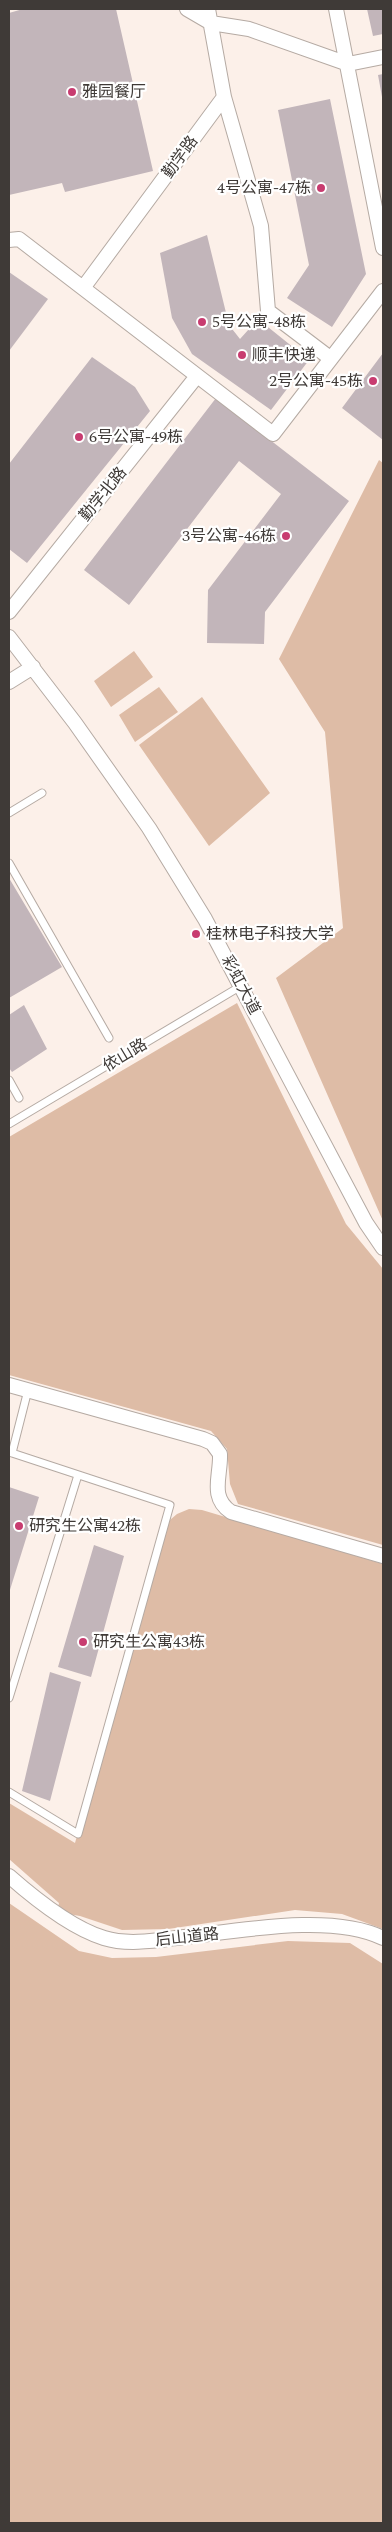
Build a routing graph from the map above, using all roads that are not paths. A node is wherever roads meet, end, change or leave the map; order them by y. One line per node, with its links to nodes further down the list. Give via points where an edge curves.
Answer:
1 (186, 9): 3 (street)
2 (336, 9): 5 (street)
3 (210, 16): 5 (street); 6 (street)
4 (383, 57): 5 (street)
5 (348, 64): 8 (street)
6 (224, 97): 9 (street, 勤学路); 11 (street, via 261,226 268,311)
7 (9, 240): 9 (street, via 19,239)
8 (383, 248)
9 (82, 288): 12 (street)
10 (383, 292): 11 (street)
11 (330, 358): 12 (street, via 272,434)
12 (197, 376): 13 (street, 勤学北路)
13 (9, 612)
14 (9, 637): 15 (street, 彩虹大道)
15 (33, 668): 16 (street); 20 (street, 彩虹大道, via 149,828 205,919)
16 (9, 682)
17 (42, 793): 18 (lane)
18 (9, 813)
19 (9, 863): 21 (lane)
20 (241, 986): 24 (lane, 依山路); 25 (street, 彩虹大道, via 366,1223)
21 (110, 1038)
22 (9, 1080): 23 (lane)
23 (20, 1098)
24 (9, 1124)
25 (383, 1248)
26 (9, 1385): 27 (street)
27 (28, 1390): 28 (lane); 30 (street, via 204,1439 212,1443 220,1454 217,1493 228,1509)
28 (10, 1453): 29 (lane)
29 (78, 1475): 31 (lane); 32 (lane, via 170,1505 78,1834)
30 (383, 1556)
31 (9, 1698)
32 (9, 1792)
33 (9, 1876): 34 (street, 后山道路, via 32,1896 75,1924 111,1940 154,1941 288,1926 329,1925 355,1928)
34 (383, 1938)

